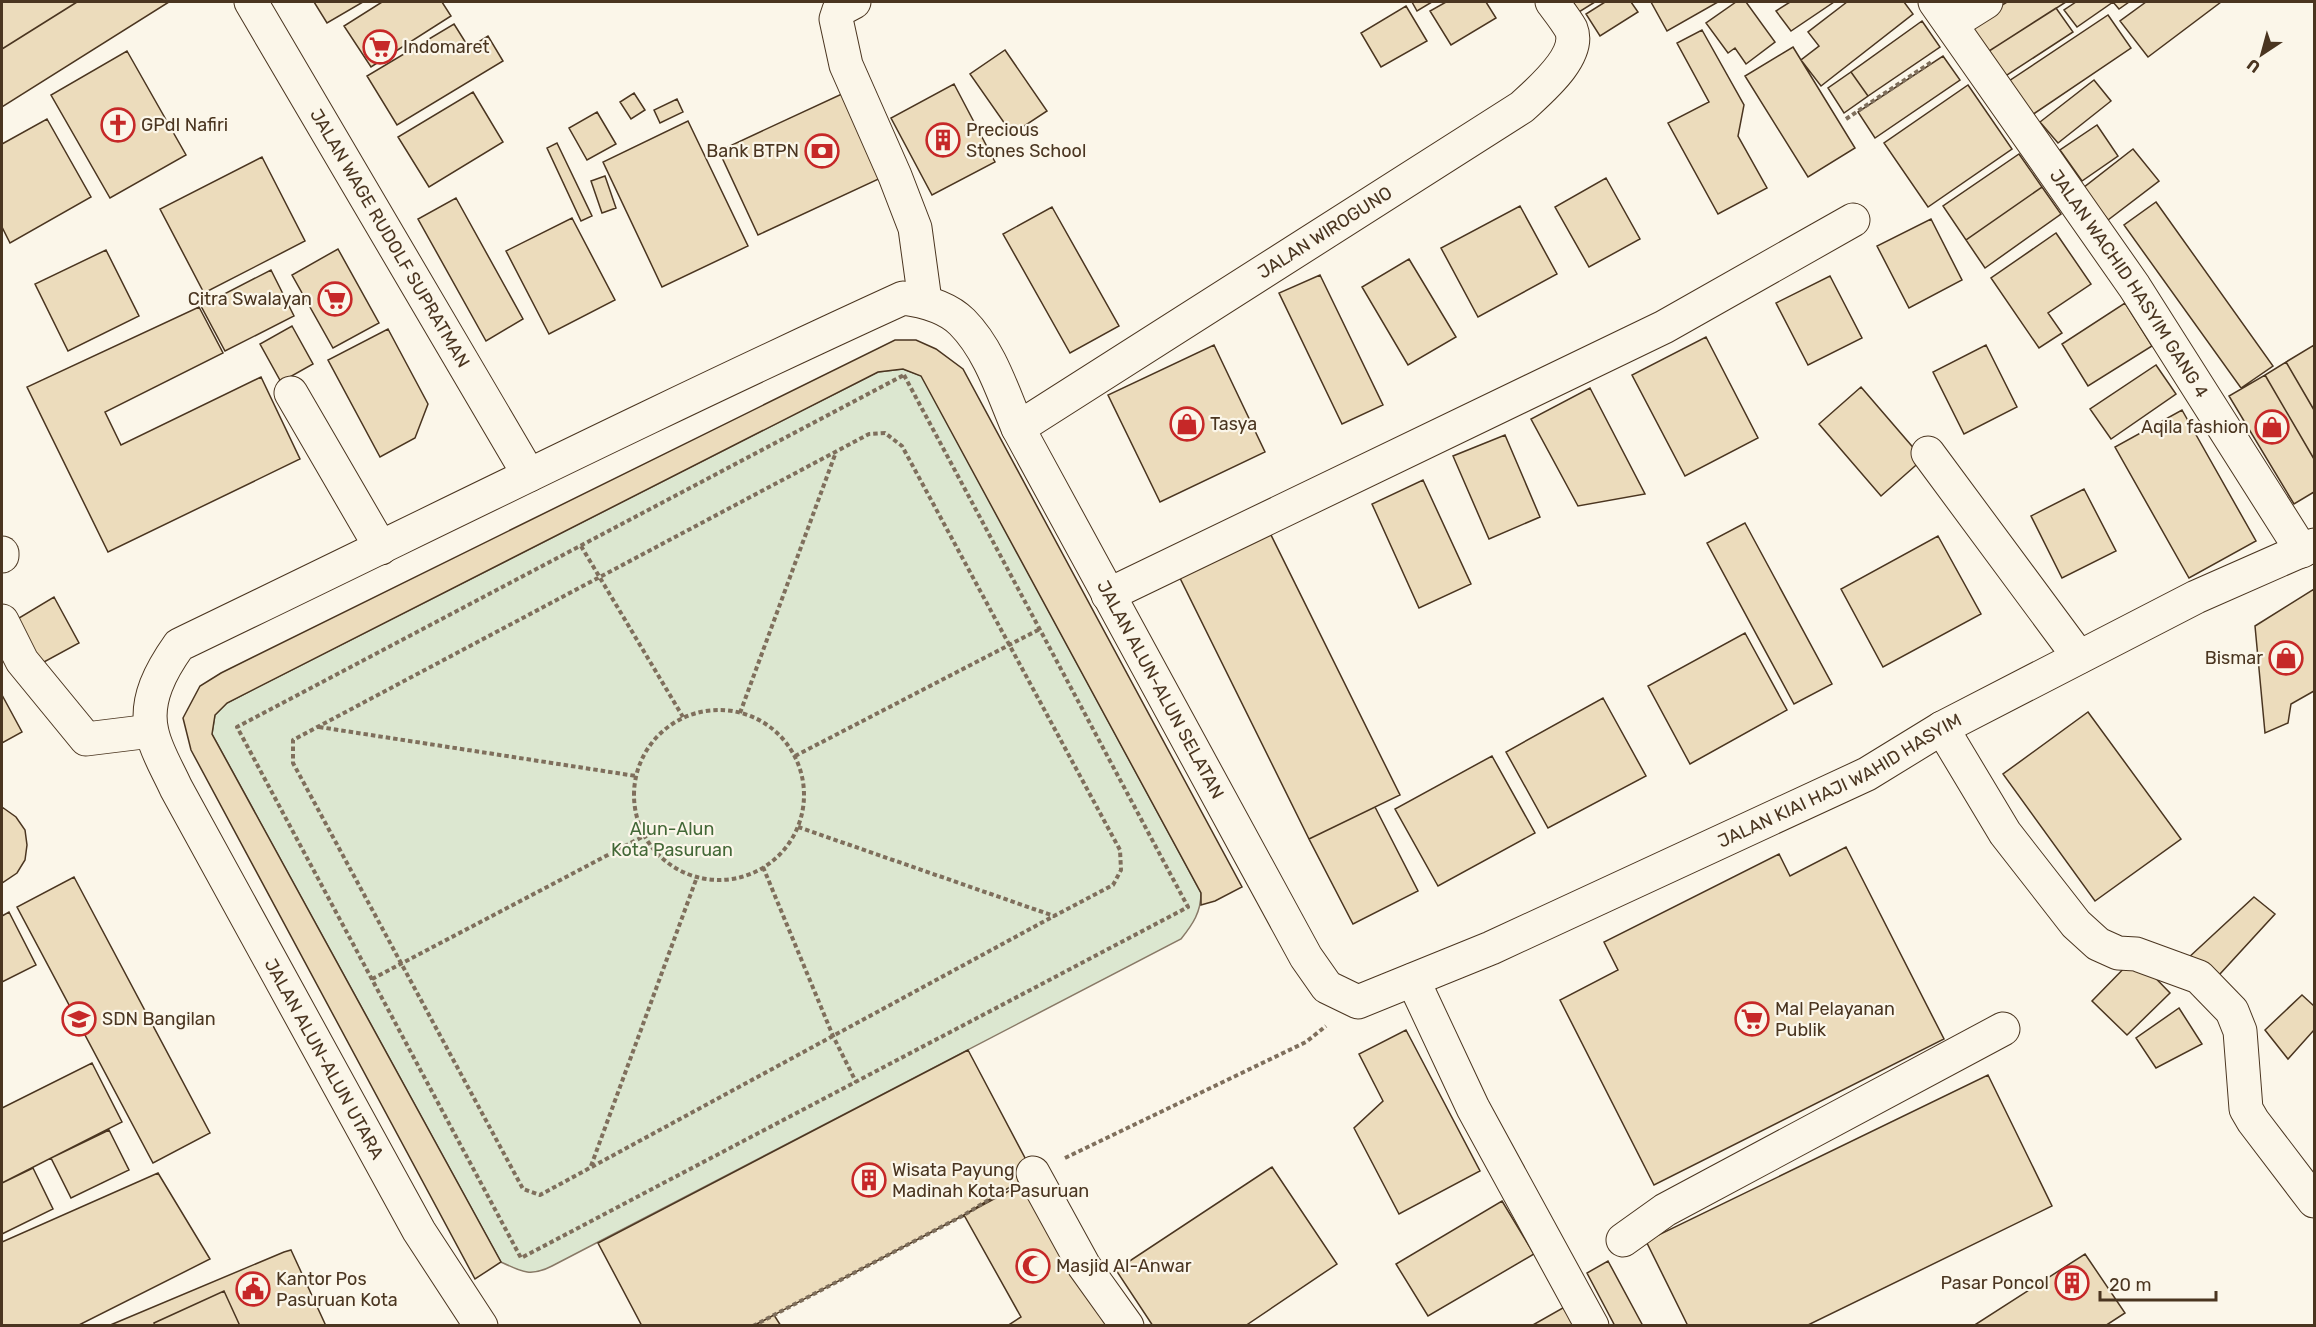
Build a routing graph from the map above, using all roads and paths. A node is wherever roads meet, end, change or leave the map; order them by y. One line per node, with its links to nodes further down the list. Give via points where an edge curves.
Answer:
1 (251, 2): 13 (main road, JALAN WAGE RUDOLF SUPRATMAN)
2 (854, 2): 8 (main road, via 839,10 836,19 846,65 915,228)
3 (1552, 2): 10 (main road, JALAN WIROGUNO, via 1571,30 1573,41 1556,74 1522,107)
4 (1986, 2): 5 (main road)
5 (1949, 22): 6 (path); 16 (main road, JALAN WACHID HASYIM GANG 4, via 2134,286)
6 (1846, 119)
7 (1853, 220): 18 (main road, via 1664,327)
8 (925, 301): 10 (main road, JALAN ALUN-ALUN SELATAN, via 962,321 987,357); 13 (main road, via 903,298)
9 (291, 393): 15 (main road)
10 (1018, 428): 18 (main road, JALAN ALUN-ALUN SELATAN)
11 (836, 451): 17 (path); 21 (path, via 869,434 885,433 902,446); 23 (path)
12 (1928, 453): 22 (main road)
13 (529, 475): 15 (main road)
14 (581, 546): 17 (path); 20 (path, via 904,375); 36 (path, via 237,727)
15 (381, 548): 27 (main road, via 179,645 161,670 152,700)
16 (2308, 548): 22 (main road, JALAN KIAI HAJI WAHID HASYIM, via 2196,597)
17 (600, 577): 24 (path); 25 (path)
18 (1108, 595): 38 (main road, JALAN ALUN-ALUN SELATAN, via 1306,957 1327,987)
19 (2, 621): 27 (main road, via 22,661 86,739)
20 (1040, 629): 21 (path); 41 (path, via 1188,907)
21 (1009, 645): 28 (path); 34 (path, via 1120,850 1121,870 1113,885)
22 (2079, 657): 26 (main road, JALAN KIAI HAJI WAHID HASYIM)
23 (741, 713): 24 (path, via 701,711); 28 (path, via 763,722)
24 (683, 717): 29 (path, via 648,747)
25 (317, 727): 29 (path); 35 (path, via 293,740 293,763)
26 (1942, 728): 37 (main road, JALAN KIAI HAJI WAHID HASYIM, via 1856,779 1491,948); 44 (main road, via 2005,833 2076,924 2097,944 2199,977 2232,1011 2240,1031 2247,1109)
27 (151, 731): 46 (main road, JALAN ALUN-ALUN UTARA, via 176,788 419,1231)
28 (795, 756): 30 (path, via 804,791)
29 (636, 776): 31 (path, via 634,807)
30 (798, 827): 32 (path, via 778,857); 34 (path)
31 (644, 836): 33 (path, via 667,862); 35 (path)
32 (763, 867): 33 (path, via 731,879); 40 (path)
33 (697, 877): 42 (path)
34 (1054, 916): 40 (path)
35 (401, 963): 36 (path); 42 (path, via 524,1189 540,1196)
36 (372, 979): 41 (path, via 521,1258)
37 (1413, 980): 38 (main road, JALAN KIAI HAJI WAHID HASYIM); 48 (main road, via 1473,1108)
38 (1358, 1002)
39 (2003, 1029): 45 (main road, via 1665,1210)
40 (833, 1036): 41 (path); 42 (path)
41 (856, 1082)
42 (591, 1168)
43 (1034, 1173): 47 (main road, via 1084,1266)
44 (2314, 1201)
45 (1623, 1240)
46 (481, 1326)
47 (1127, 1326)
48 (1592, 1326)

